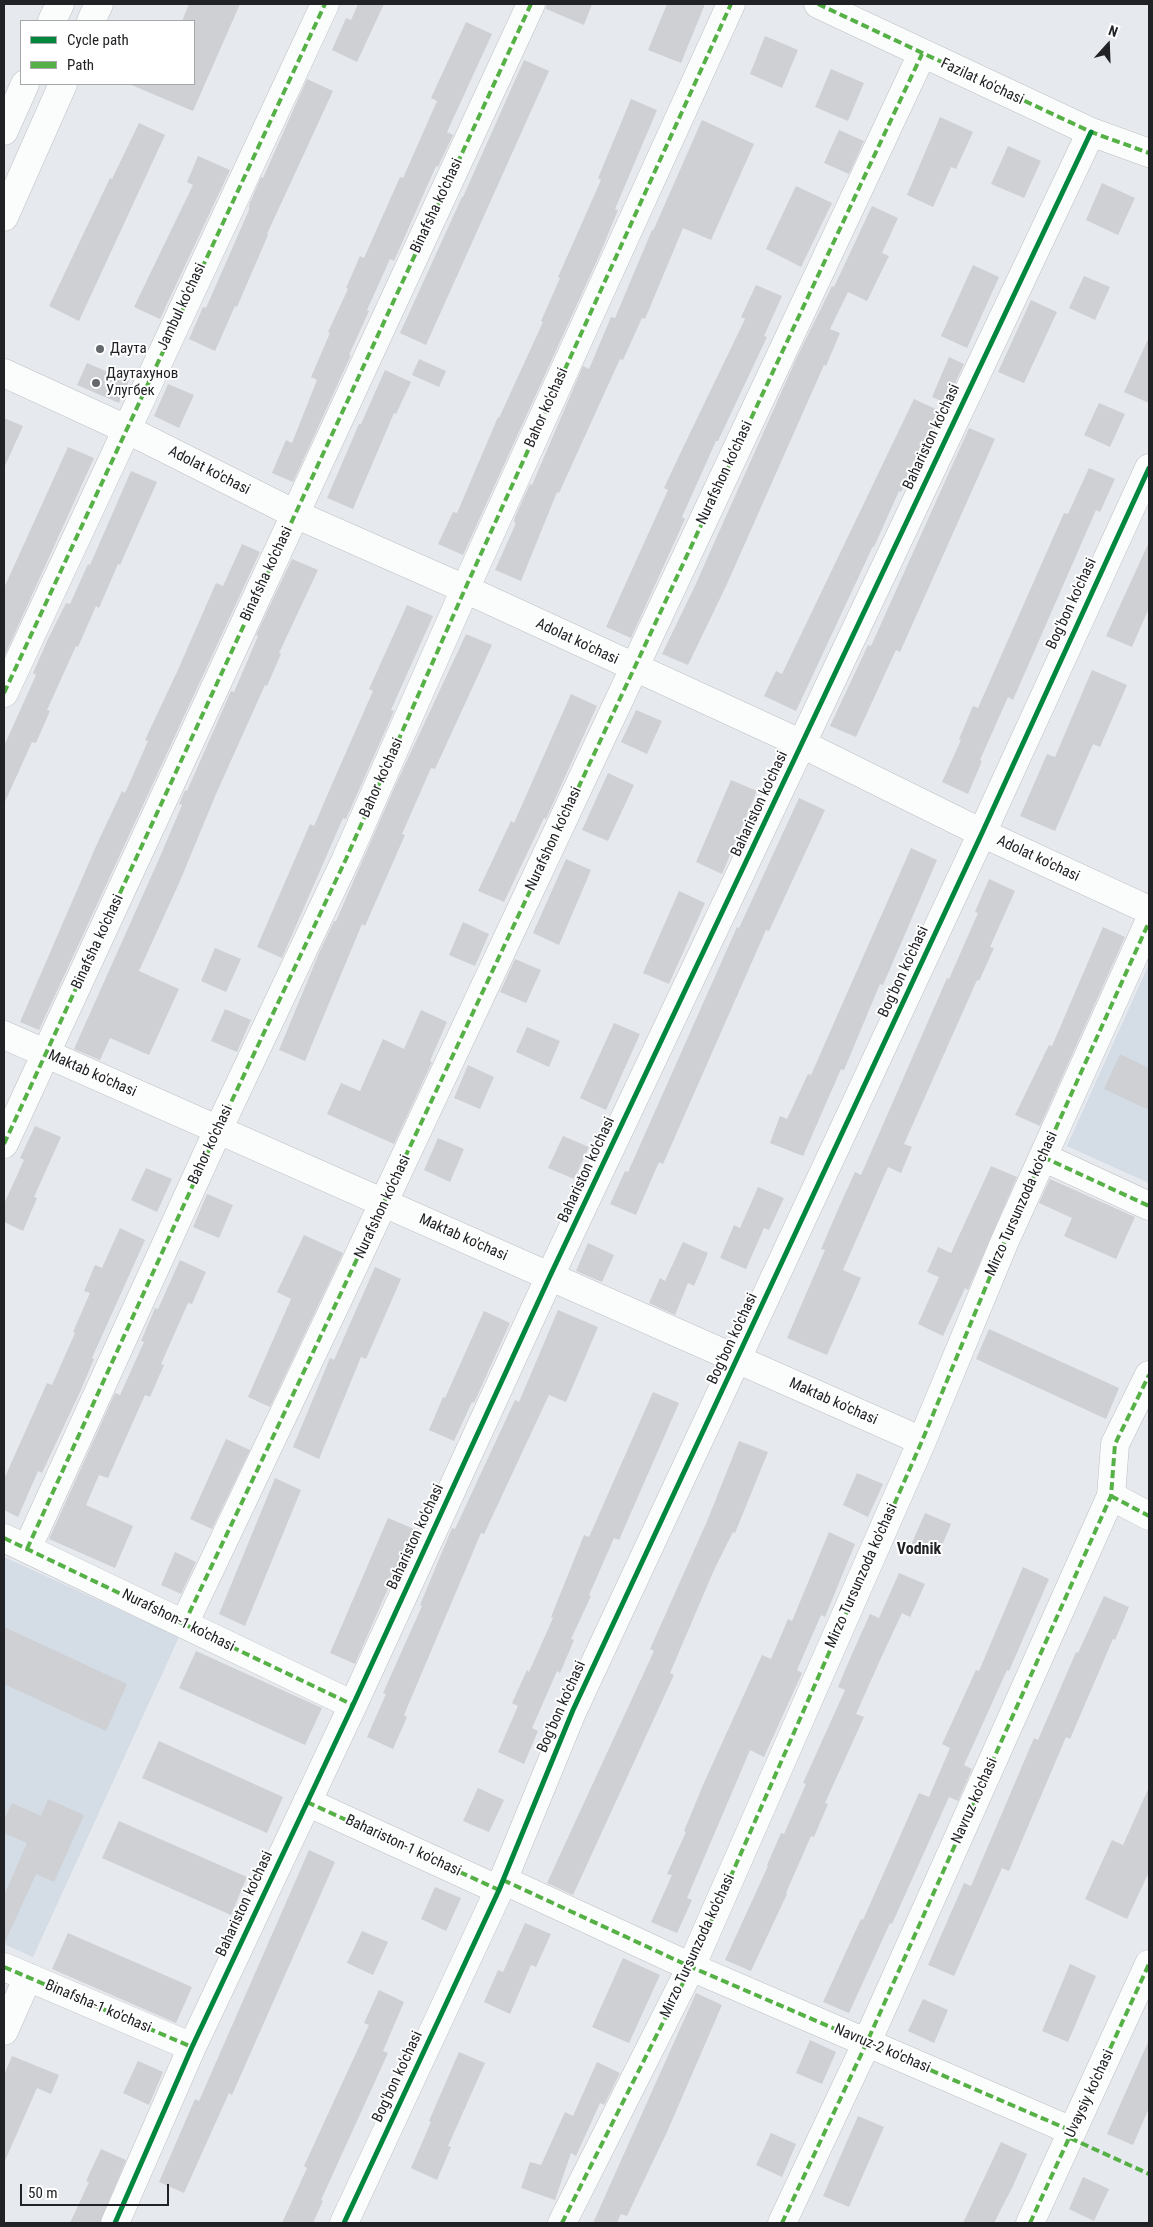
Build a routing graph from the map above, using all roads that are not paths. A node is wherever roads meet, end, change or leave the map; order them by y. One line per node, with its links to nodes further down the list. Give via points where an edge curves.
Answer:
1 (60, 4): 7 (street)
2 (99, 4): 8 (street)
3 (325, 4): 17 (street, Jambul ko'chasi)
4 (530, 4): 19 (street, Binafsha ko'chasi)
5 (731, 4): 20 (street, Bahor ko'chasi)
6 (818, 4): 9 (street, Fazilat ko'chasi)
7 (52, 20)
8 (91, 20)
9 (922, 54): 13 (street, Fazilat ko'chasi); 21 (street, Nurafshon ko'chasi)
10 (25, 85): 12 (street)
11 (63, 85): 15 (street)
12 (4, 131)
13 (1091, 132): 14 (street, Fazilat ko'chasi); 23 (street, Bahariston ko'chasi)
14 (1149, 153)
15 (4, 217)
16 (4, 373): 17 (street, Adolat ko'chasi)
17 (126, 429): 19 (street, Adolat ko'chasi); 22 (street, Jambul ko'chasi)
18 (1149, 468): 24 (street, Bog'bon ko'chasi)
19 (295, 514): 20 (street, Adolat ko'chasi); 28 (street, Binafsha ko'chasi)
20 (465, 589): 21 (street, Adolat ko'chasi); 29 (street, Bahor ko'chasi, via 346,859)
21 (633, 668): 23 (street, Adolat ko'chasi); 32 (street, Nurafshon ko'chasi)
22 (4, 693)
23 (802, 744): 24 (street, Adolat ko'chasi); 34 (street, Bahariston ko'chasi)
24 (982, 833): 25 (street, Adolat ko'chasi); 35 (street, Bog'bon ko'chasi)
25 (1149, 910)
26 (1149, 922): 31 (street, Mirzo Tursunzoda ko'chasi)
27 (4, 1035): 28 (street, Maktab ko'chasi)
28 (46, 1054): 29 (street, Maktab ko'chasi); 30 (street, Binafsha ko'chasi)
29 (218, 1130): 32 (street, Maktab ko'chasi); 40 (street, Bahor ko'chasi)
30 (4, 1144)
31 (1043, 1157): 33 (street); 37 (street, Mirzo Tursunzoda ko'chasi)
32 (385, 1204): 34 (street, Maktab ko'chasi); 41 (street, Nurafshon ko'chasi)
33 (1149, 1206)
34 (550, 1276): 35 (street, Maktab ko'chasi); 42 (street, Bahariston ko'chasi)
35 (737, 1359): 37 (street, Maktab ko'chasi); 44 (street, Bog'bon ko'chasi, via 573,1710)
36 (1149, 1375): 38 (street, Navruz ko'chasi, via 1115,1444)
37 (922, 1441): 47 (street, Mirzo Tursunzoda ko'chasi)
38 (1111, 1496): 39 (street); 50 (street, Navruz ko'chasi)
39 (1149, 1516)
40 (15, 1544): 41 (street, Nurafshon-1 ko'chasi)
41 (184, 1624): 42 (street, Nurafshon-1 ko'chasi)
42 (353, 1705): 43 (street, Bahariston ko'chasi)
43 (307, 1802): 44 (street, Bahariston-1 ko'chasi); 51 (street, Bahariston ko'chasi)
44 (501, 1885): 47 (street, Bahariston-1 ko'chasi); 54 (street, Bog'bon ko'chasi)
45 (1149, 1964): 52 (street, Uvaysiy ko'chasi)
46 (4, 1967): 48 (street, Binafsha-1 ko'chasi)
47 (691, 1967): 50 (street, Navruz-2 ko'chasi); 55 (street, Mirzo Tursunzoda ko'chasi)
48 (28, 1977): 49 (street); 51 (street, Binafsha-1 ko'chasi)
49 (4, 2032)
50 (867, 2042): 52 (street, Navruz-2 ko'chasi); 56 (street, Navruz ko'chasi)
51 (192, 2046): 53 (street, Bahariston ko'chasi)
52 (1072, 2131): 57 (street, Uvaysiy ko'chasi)
53 (115, 2223)
54 (344, 2223)
55 (562, 2223)
56 (782, 2223)
57 (1030, 2223)

